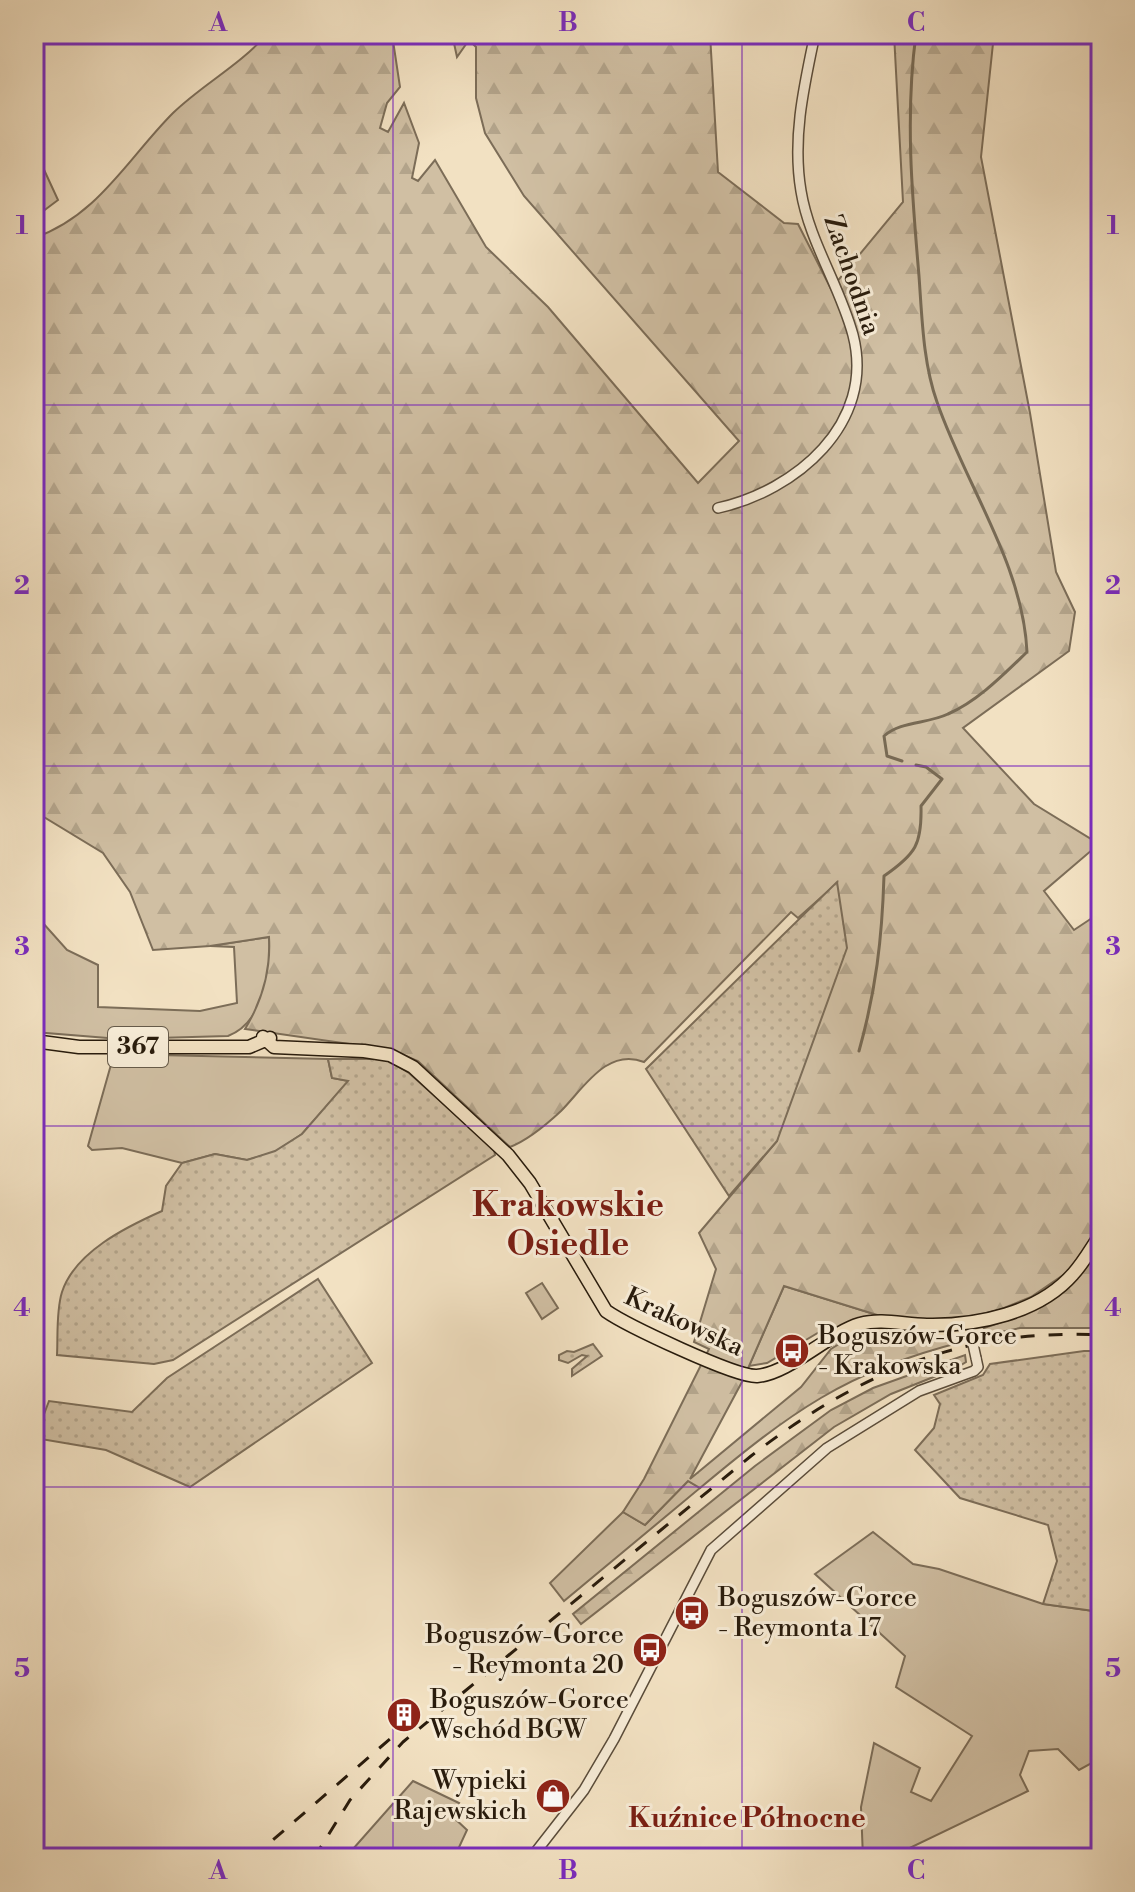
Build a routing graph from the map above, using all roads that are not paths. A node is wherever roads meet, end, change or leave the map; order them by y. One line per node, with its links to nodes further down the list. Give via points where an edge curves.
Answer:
1 (815, 34): 2 (street, Zachodnia, via 798,130 801,195 849,322 855,377 845,414 828,445 792,479)
2 (718, 508)
3 (34, 1041): 5 (main road, Krakowska / 367, via 79,1047 242,1047 267,1037 290,1048 390,1055 413,1067 508,1155 606,1311 625,1324 747,1374 771,1371 857,1325)
4 (1101, 1234): 5 (main road, Krakowska, via 1072,1275 1054,1290)
5 (972, 1326): 6 (street, bridge, via 978,1367 974,1371 919,1391 827,1448 711,1550 614,1739 584,1790)
6 (531, 1858)

